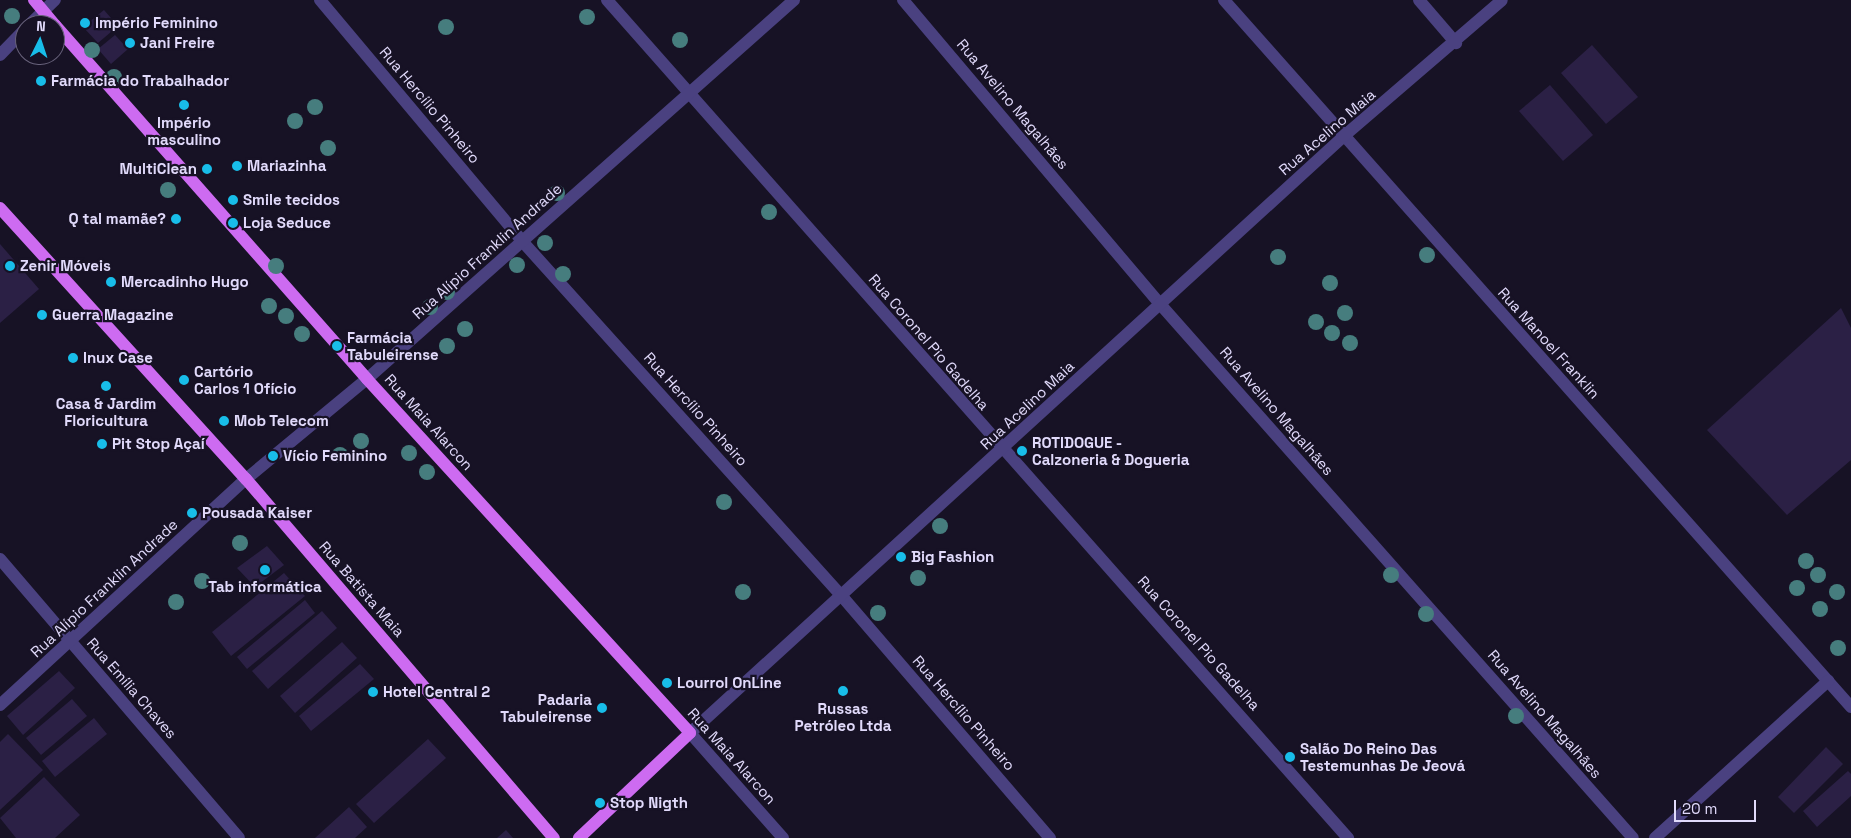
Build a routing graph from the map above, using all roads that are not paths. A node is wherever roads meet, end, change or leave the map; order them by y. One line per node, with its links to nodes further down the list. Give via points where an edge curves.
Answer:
1 (34, 0): 10 (main road, Rua Maia Alarcon)
2 (55, 0): 10 (street)
3 (320, 0): 20 (street, Rua Hercílio Pinheiro)
4 (607, 0): 17 (street, Rua Coronel Pio Gadelha)
5 (794, 0): 17 (street, Rua Alípio Franklin Andrade)
6 (903, 0): 21 (street, Rua Avelino Magalhães)
7 (1224, 0): 18 (street, Rua Manoel Franklin)
8 (1419, 0): 15 (street)
9 (1502, 0): 15 (street, Rua Acelino Maia)
10 (43, 11): 11 (street); 12 (main road, Rua Maia Alarcon)
11 (39, 15)
12 (46, 15)
13 (65, 36): 22 (main road, Rua Maia Alarcon)
14 (15, 39): 16 (street)
15 (1456, 43): 18 (street, Rua Acelino Maia)
16 (0, 55)
17 (689, 94): 20 (street, Rua Alípio Franklin Andrade); 23 (street, Rua Coronel Pio Gadelha)
18 (1344, 136): 21 (street, Rua Acelino Maia); 28 (street, Rua Manoel Franklin)
19 (0, 208): 24 (main road, Rua Batista Maia)
20 (522, 241): 22 (street, Rua Alípio Franklin Andrade); 26 (street, Rua Hercílio Pinheiro)
21 (1160, 304): 23 (street, Rua Acelino Maia); 38 (street, Rua Avelino Magalhães)
22 (367, 378): 24 (street, Rua Alípio Franklin Andrade); 31 (main road, Rua Maia Alarcon)
23 (1003, 451): 26 (street, Rua Acelino Maia); 37 (street, Rua Coronel Pio Gadelha, via 1234,705)
24 (246, 479): 27 (street, Rua Alípio Franklin Andrade); 33 (main road, Rua Batista Maia)
25 (0, 559): 27 (street, Rua Emília Chaves)
26 (840, 594): 31 (street, Rua Acelino Maia); 36 (street, Rua Hercílio Pinheiro)
27 (70, 642): 29 (street, Rua Alípio Franklin Andrade); 32 (street, Rua Emília Chaves)
28 (1828, 681): 30 (street, Rua Manoel Franklin); 39 (street)
29 (0, 705)
30 (1851, 708)
31 (690, 734): 34 (main road, Rua Acelino Maia); 35 (street, Rua Maia Alarcon)
32 (239, 838)
33 (554, 838)
34 (579, 838)
35 (783, 838)
36 (1050, 838)
37 (1348, 838)
38 (1632, 838)
39 (1655, 838)

